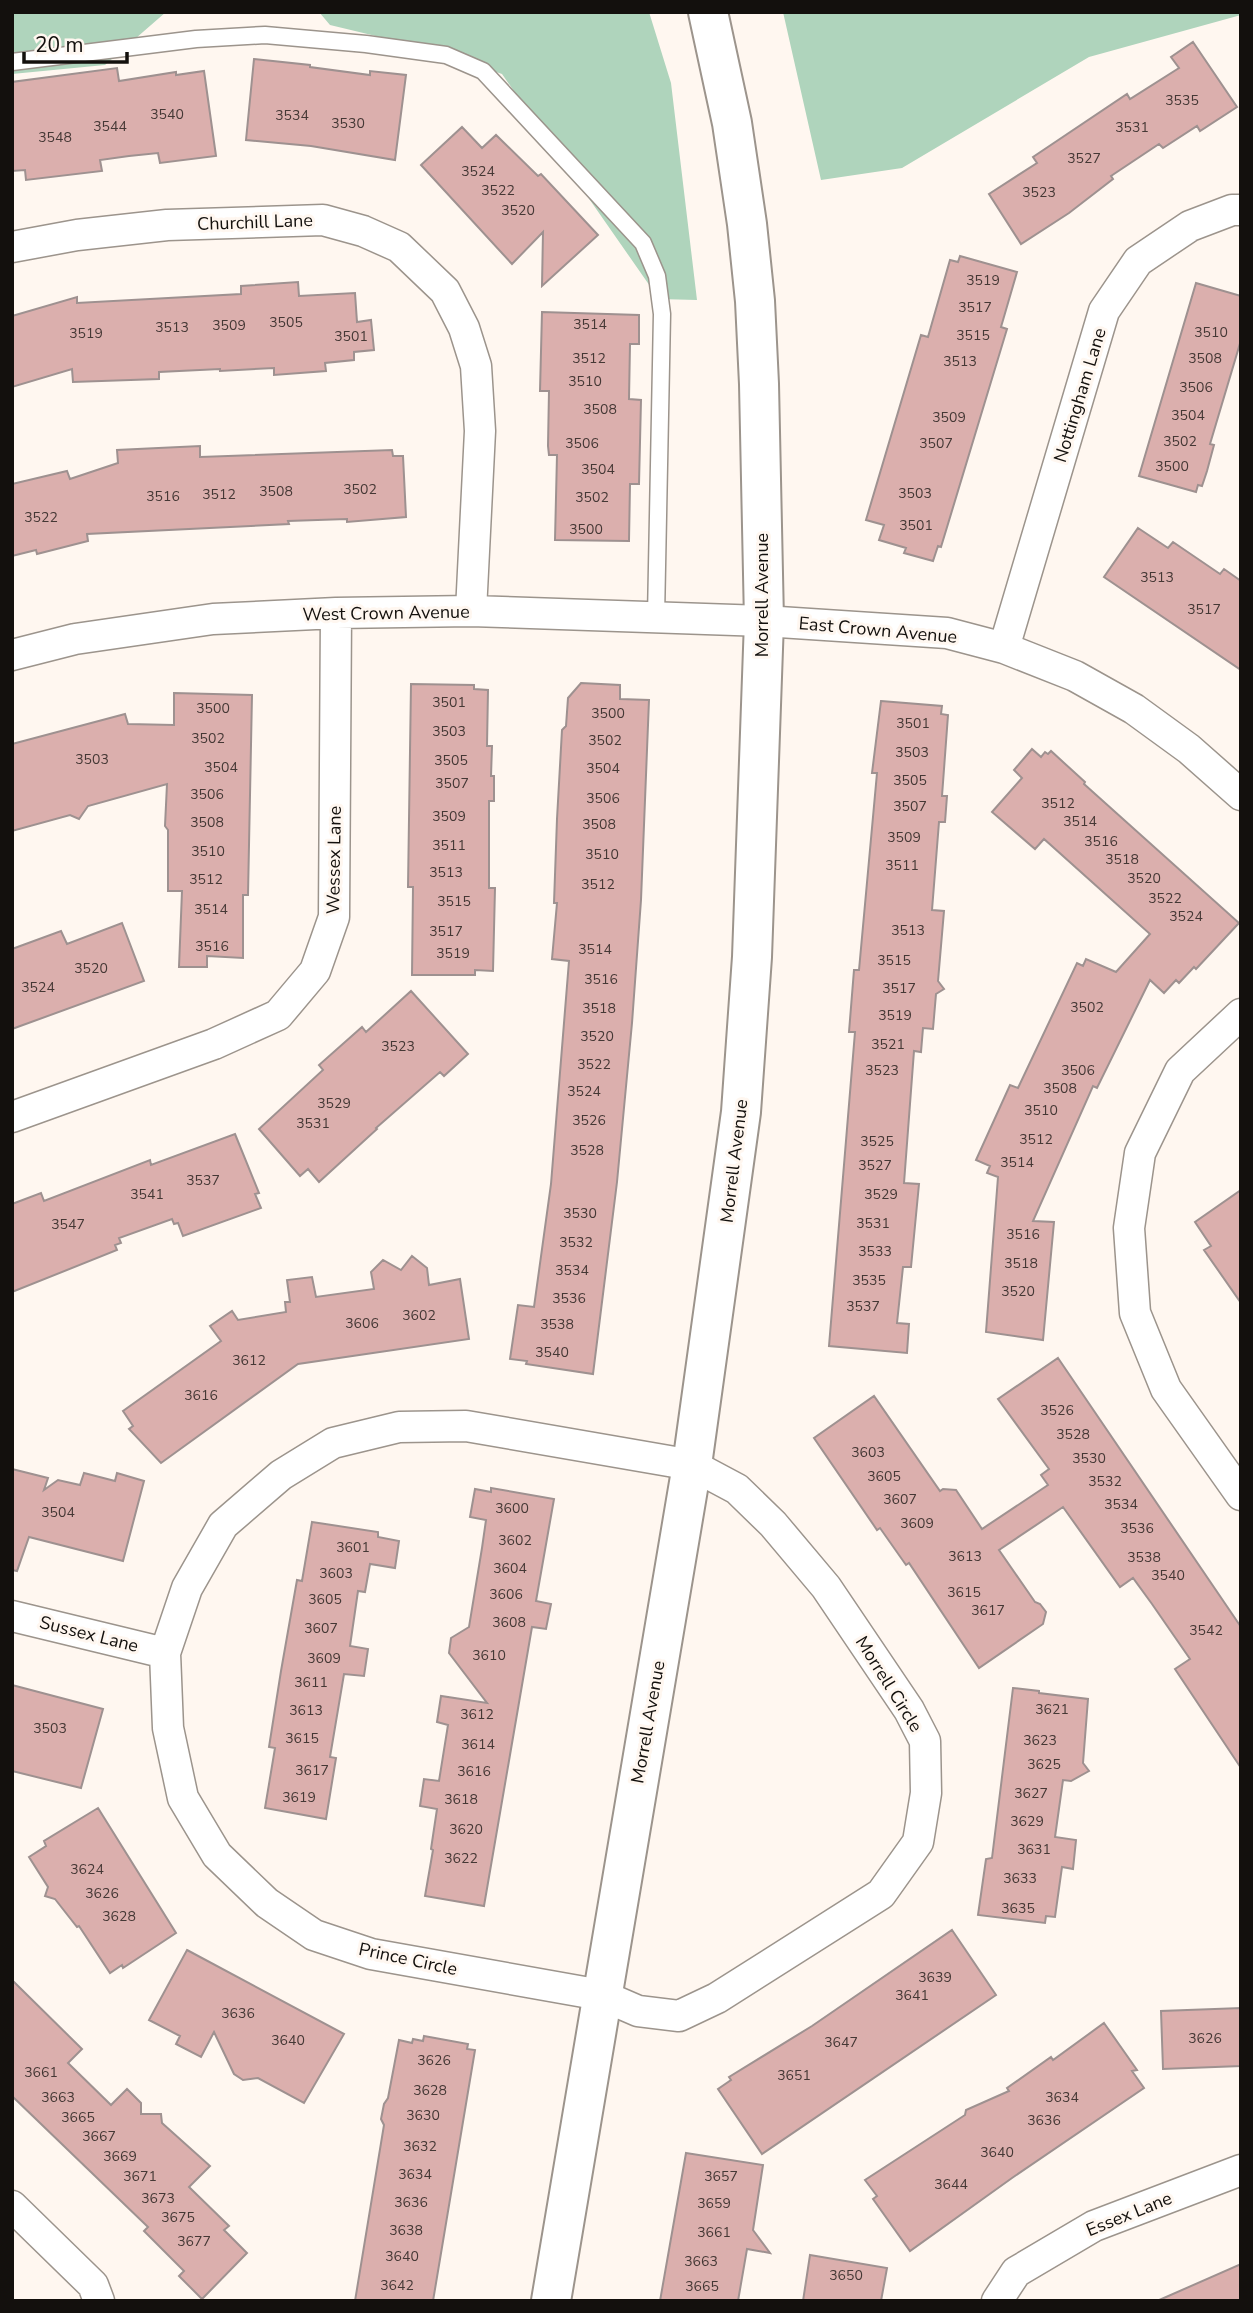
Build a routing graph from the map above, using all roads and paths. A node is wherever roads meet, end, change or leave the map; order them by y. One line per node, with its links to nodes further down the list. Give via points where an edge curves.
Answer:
1 (708, 12): 8 (street, Morrell Avenue, via 732,123 755,300)
2 (12, 62): 7 (lane, via 265,35 446,55 483,71 643,243 657,275 662,314)
3 (1241, 210): 9 (street, Nottingham Lane, via 1190,226 1139,261 1104,311)
4 (12, 247): 5 (street, Churchill Lane, via 77,234 167,225 323,220 398,247 445,291 476,366 480,431)
5 (471, 611): 6 (street, West Crown Avenue); 7 (street, West Crown Avenue)
6 (336, 613): 10 (street, West Crown Avenue, via 213,620 75,639); 13 (street, Wessex Lane, via 334,917 315,971 278,1015 214,1044)
7 (656, 617): 8 (street, West Crown Avenue)
8 (764, 621): 9 (street, East Crown Avenue, via 947,633); 14 (street, Morrell Avenue, via 752,957 741,1112)
9 (1004, 649): 11 (street, East Crown Avenue, via 1075,676 1134,709)
10 (12, 655)
11 (1241, 795)
12 (1241, 1014): 15 (street, via 1180,1072 1140,1153 1129,1228 1135,1313 1166,1389)
13 (12, 1117)
14 (692, 1465): 17 (street, Prince Circle, via 466,1426 399,1427 332,1443 281,1475 223,1525 187,1588); 18 (street, Morrell Avenue); 18 (street, Morrell Circle, via 737,1489 773,1524 826,1587 909,1710 925,1741 926,1793 918,1842 881,1894 716,1998 679,2016 638,2011)
15 (1241, 1495)
16 (12, 1616): 17 (street, Sussex Lane)
17 (165, 1653): 18 (street, Prince Circle, via 168,1728 183,1798 217,1855 268,1903 314,1935 371,1954)
18 (601, 1995): 22 (street, Morrell Avenue)
19 (1241, 2171): 23 (street, Essex Lane, via 1094,2226 1016,2272)
20 (12, 2206): 21 (street, via 93,2285)
21 (99, 2301)
22 (551, 2301)
23 (997, 2301)

